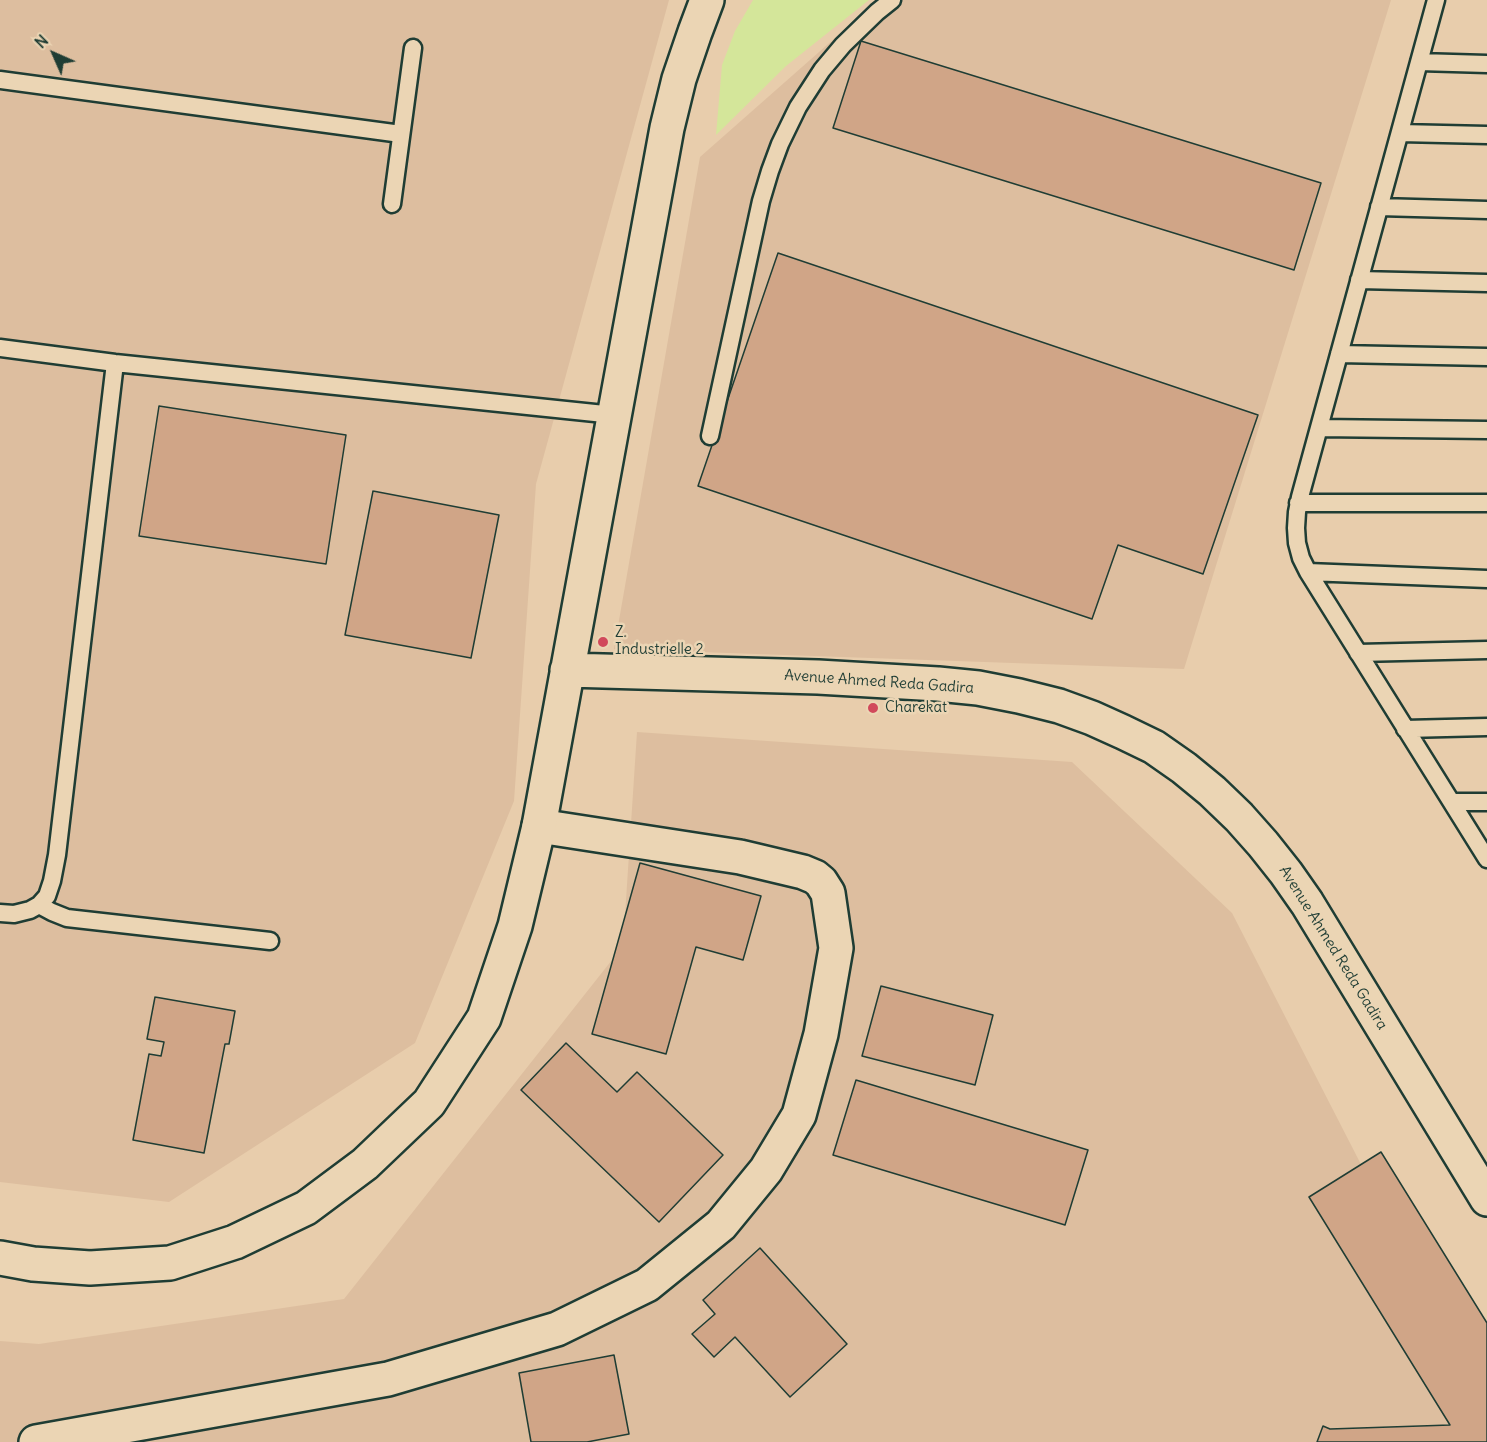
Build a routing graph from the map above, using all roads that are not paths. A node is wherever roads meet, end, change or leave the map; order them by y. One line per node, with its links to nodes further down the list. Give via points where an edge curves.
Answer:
1 (707, 0): 20 (main road, via 679,79 667,128)
2 (892, 0): 23 (lane, via 822,70 780,144 761,201)
3 (1436, 0): 5 (lane)
4 (413, 48): 8 (lane)
5 (1419, 62): 6 (lane); 9 (lane)
6 (1487, 64)
7 (0, 80): 8 (lane)
8 (401, 134): 11 (lane)
9 (1400, 134): 10 (lane); 12 (lane)
10 (1487, 135)
11 (392, 204)
12 (1379, 207): 13 (lane); 14 (lane)
13 (1487, 210)
14 (1359, 280): 15 (lane); 17 (lane)
15 (1487, 283)
16 (0, 348): 19 (lane)
17 (1339, 354): 18 (lane); 21 (lane)
18 (1487, 357)
19 (116, 363): 20 (lane); 37 (lane, via 57,855 47,896)
20 (614, 414): 30 (main road)
21 (1319, 428): 22 (lane); 24 (lane)
22 (1487, 430)
23 (710, 436)
24 (1299, 503): 25 (lane); 26 (lane, via 1297,543)
25 (1487, 504)
26 (1308, 572): 27 (lane); 29 (lane)
27 (1487, 579)
28 (1487, 650): 29 (lane)
29 (1358, 653): 32 (lane)
30 (567, 670): 35 (main road); 40 (main road, Avenue Ahmed Reda Gadira, via 818,677 978,688 1059,706 1154,747 1212,791 1286,873)
31 (1487, 727): 32 (lane)
32 (1405, 729): 33 (lane)
33 (1452, 802): 34 (lane); 36 (lane)
34 (1487, 802)
35 (539, 826): 41 (main road, via 515,926 484,1018 429,1103 365,1164 306,1208 235,1242 170,1263 90,1268); 42 (main road, via 750,859 815,877 828,893 836,948 821,1034 799,1115 759,1179 721,1225 647,1285 557,1329 388,1379)
36 (1487, 859)
37 (39, 905): 38 (lane, via 14,914); 39 (lane, via 67,918)
38 (0, 913)
39 (270, 941)
40 (1487, 1198)
41 (0, 1258)
42 (36, 1442)

